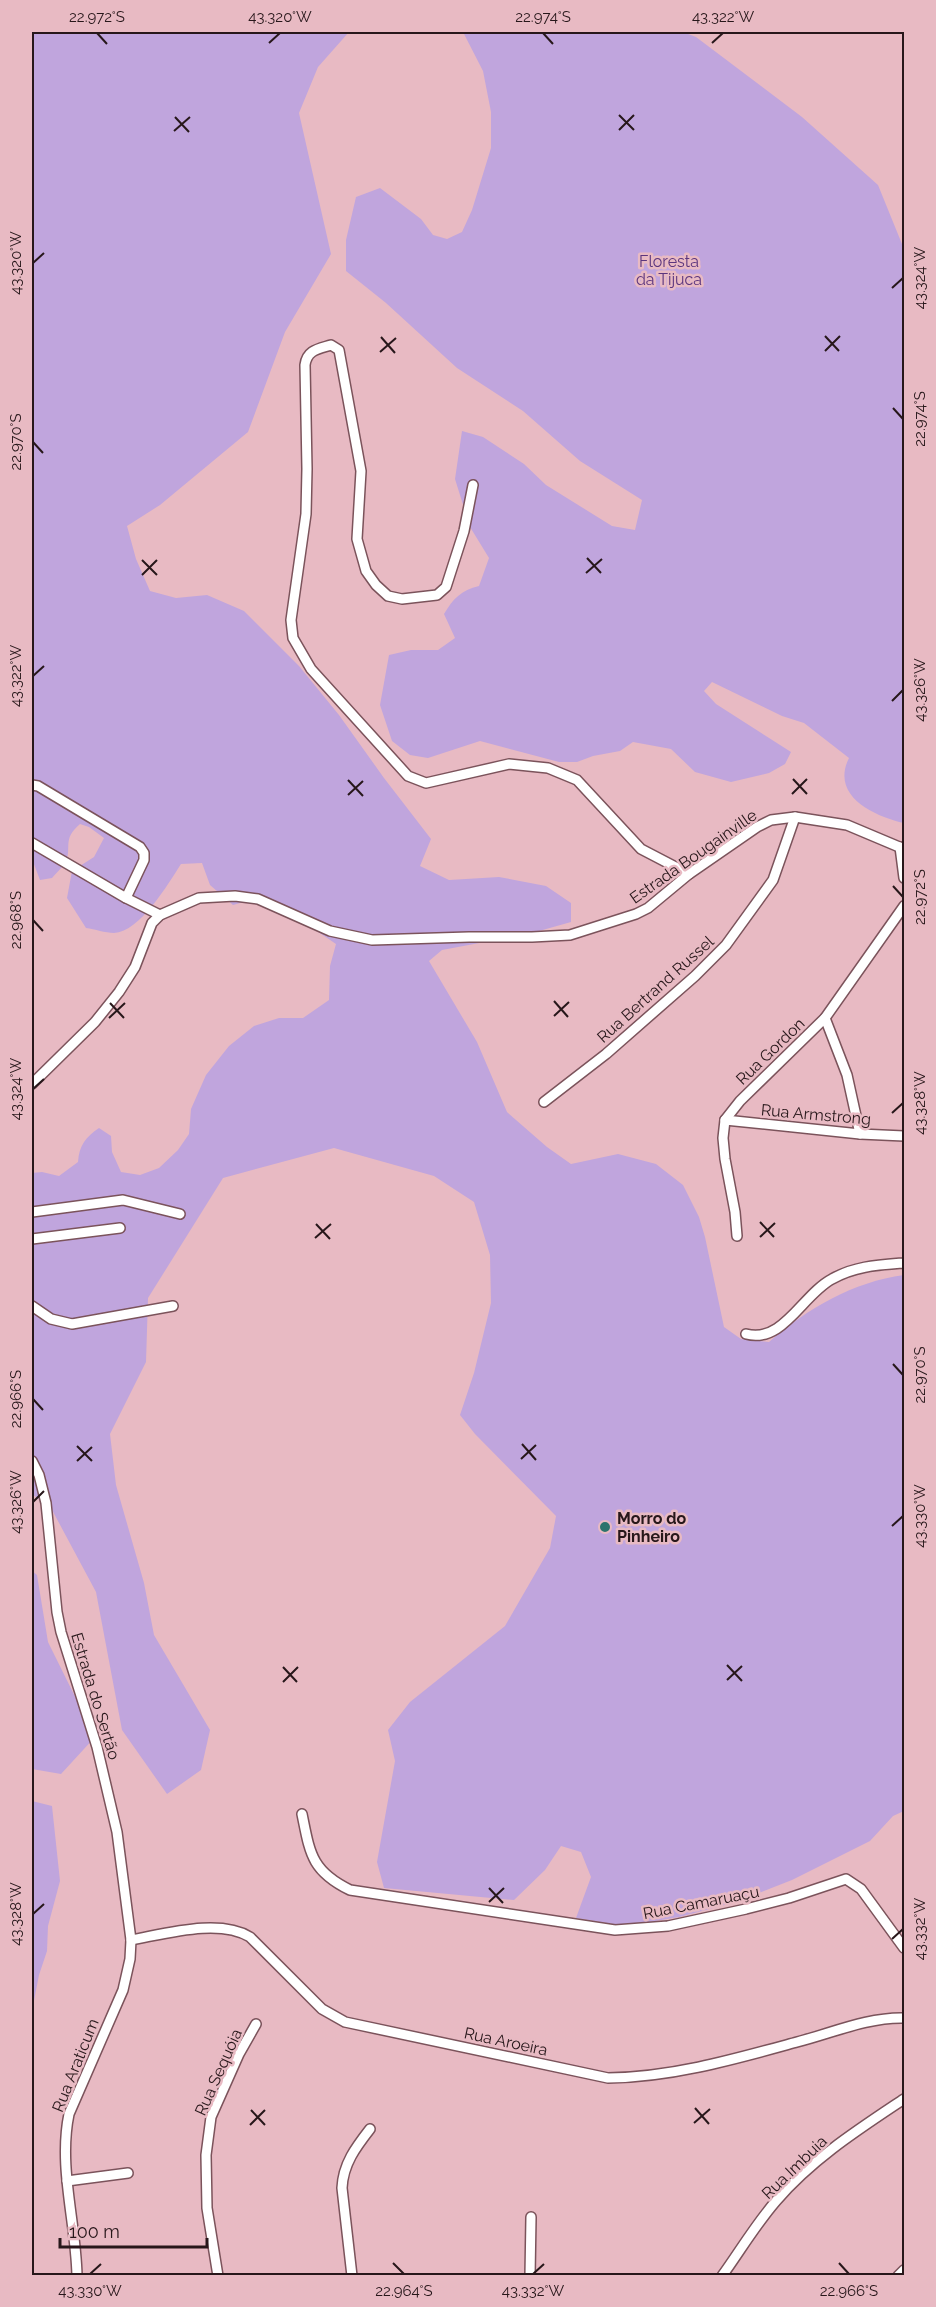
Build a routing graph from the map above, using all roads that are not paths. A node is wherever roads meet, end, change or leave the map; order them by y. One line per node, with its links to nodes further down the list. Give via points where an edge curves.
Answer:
1 (473, 485): 6 (street, via 464,531 446,587 437,596 388,596 366,571 357,539 361,471 339,350 331,345 311,352 305,365 306,514 291,620 293,638 310,669 408,776 426,783 509,764 549,768 577,780 641,849)
2 (32, 785): 8 (street, via 140,847 144,860)
3 (795, 817): 5 (street, Estrada Bougainville, via 848,825); 6 (street, Estrada Bougainville, via 771,820 757,827); 13 (street, Rua Bertrand Russel, via 773,880 726,945 614,1047)
4 (32, 843): 8 (street)
5 (902, 848): 7 (street)
6 (690, 874): 10 (street, Estrada Bougainville, via 636,914 570,935 532,938 372,940 330,931 258,899 235,896 199,898)
7 (904, 878)
8 (126, 898): 10 (street)
9 (904, 906): 11 (street, Rua Gordon)
10 (160, 915): 12 (street, via 152,923 135,967 119,992 95,1022)
11 (825, 1018): 14 (street, Rua Gordon); 15 (street, via 848,1075)
12 (32, 1084)
13 (544, 1102)
14 (725, 1120): 15 (street, Rua Armstrong); 20 (street, via 725,1159)
15 (860, 1134): 16 (street, Rua Armstrong)
16 (904, 1136)
17 (32, 1212): 18 (street, via 123,1200)
18 (180, 1214)
19 (120, 1228): 21 (street)
20 (737, 1236)
21 (32, 1239)
22 (904, 1263): 25 (street, via 850,1270 814,1290 768,1334)
23 (32, 1306): 24 (street, via 51,1319 72,1324)
24 (173, 1306)
25 (746, 1334)
26 (32, 1461): 28 (street, Estrada do Sertão, via 46,1503 61,1632 97,1747 117,1832)
27 (302, 1814): 29 (street, Rua Camaruaçu, via 310,1855 334,1882 350,1890 615,1930 668,1926 746,1910 846,1879 861,1889)
28 (131, 1940): 30 (street, Rua Aroeira, via 181,1931 233,1930 250,1937 322,2009 345,2022 608,2078 680,2072 827,2032); 35 (street, Rua Araticum, via 123,1990 69,2114)
29 (904, 1948)
30 (904, 2018)
31 (256, 2024): 39 (street, Rua Sequóia, via 211,2117 206,2155 207,2208)
32 (904, 2099): 42 (street, Rua Imbuia, via 816,2162 776,2202)
33 (370, 2129): 40 (street, via 352,2152 342,2178)
34 (128, 2173): 35 (street)
35 (67, 2181): 38 (street, Rua Araticum)
36 (531, 2217): 41 (street)
37 (904, 2270): 43 (street)
38 (77, 2276)
39 (218, 2276)
40 (352, 2276)
41 (530, 2276)
42 (722, 2276)
43 (898, 2276)

